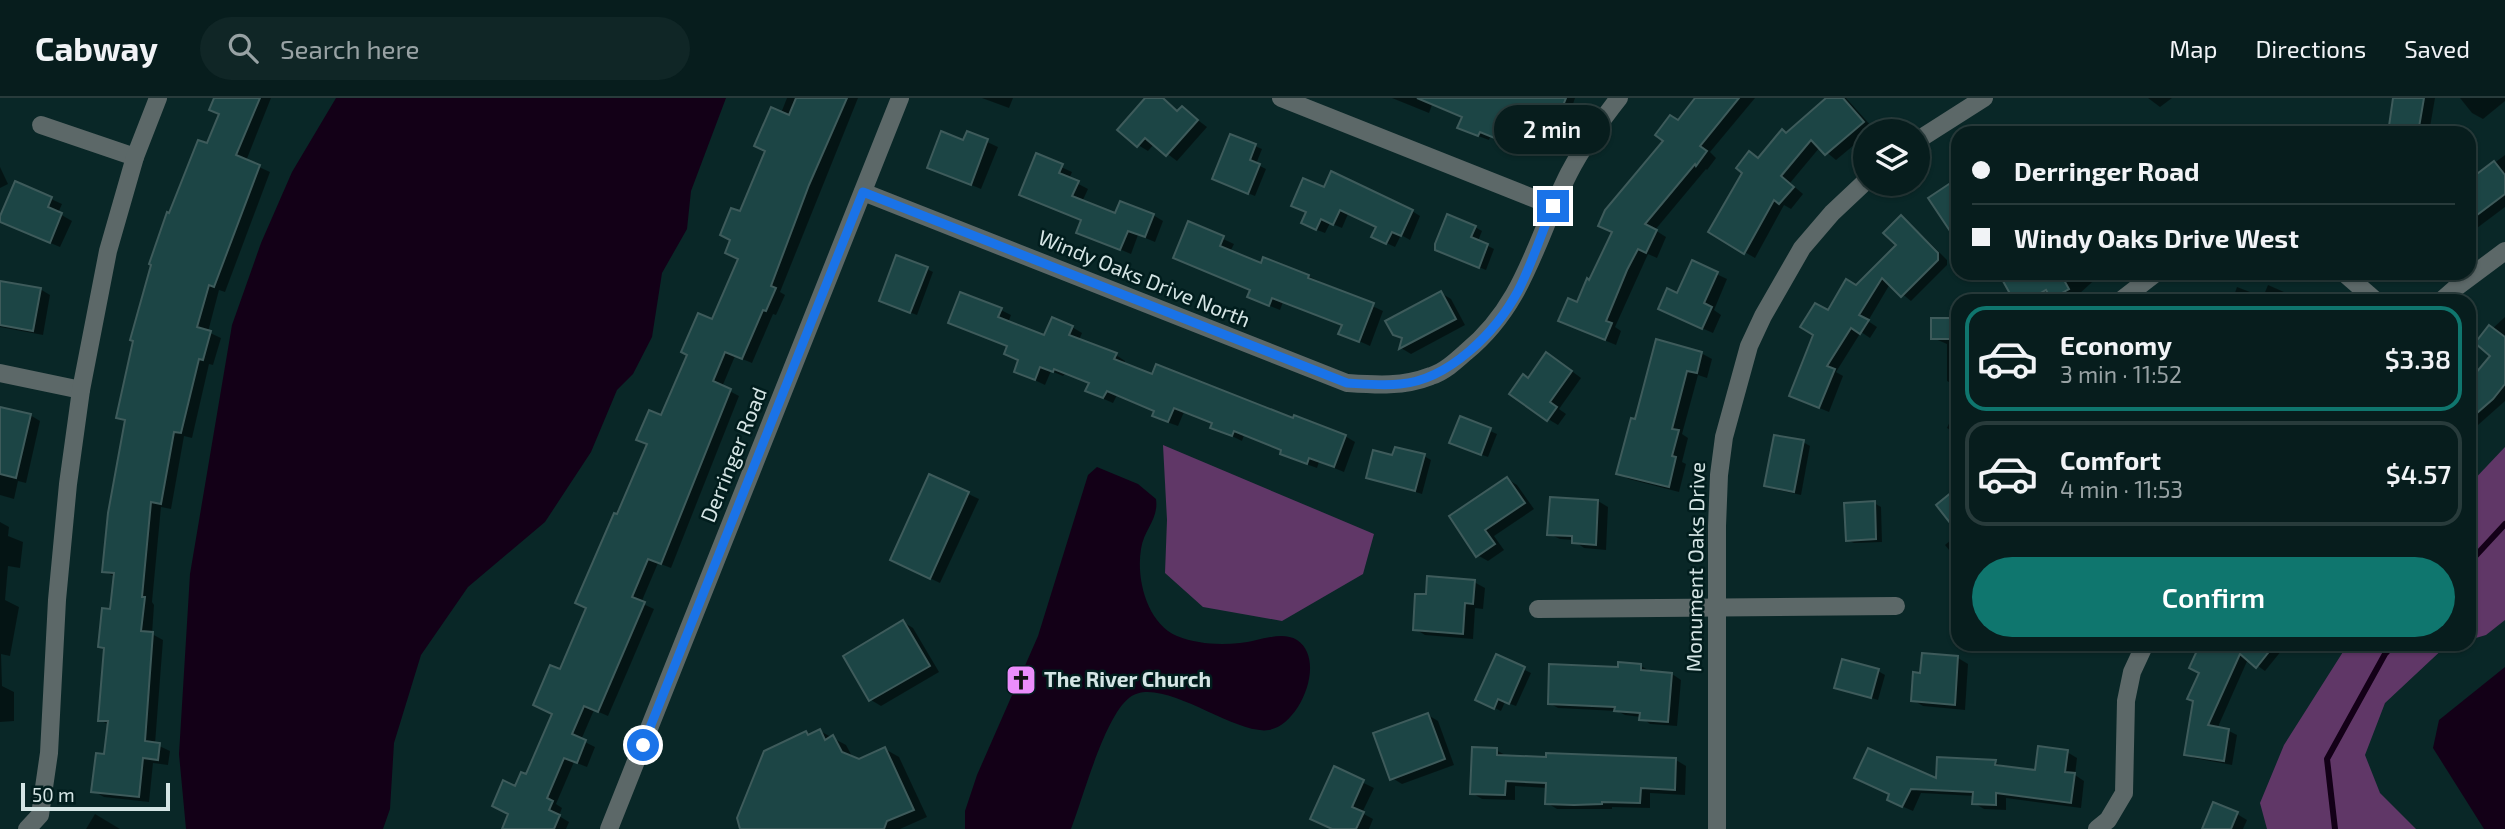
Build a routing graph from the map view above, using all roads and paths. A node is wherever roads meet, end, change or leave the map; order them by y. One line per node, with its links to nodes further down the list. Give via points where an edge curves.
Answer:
1 (158, 98): 8 (street)
2 (900, 98): 9 (street, Derringer Road)
3 (1281, 98): 11 (street)
4 (1619, 98): 11 (street, via 1589,137)
5 (1984, 98): 7 (street)
6 (41, 125): 8 (street)
7 (1930, 132)
8 (135, 157): 21 (street, via 108,251)
9 (863, 192): 11 (street, Windy Oaks Drive North, via 1347,383 1402,384 1434,376 1479,342 1517,292); 28 (street, Derringer Road)
10 (1853, 193): 24 (street, Monument Oaks Drive, via 1802,248 1749,346 1724,438 1719,475)
11 (1553, 206)
12 (2505, 251): 13 (street)
13 (2476, 274)
14 (2147, 280): 17 (street)
15 (2352, 280): 18 (street)
16 (2468, 280): 19 (street)
17 (2129, 294)
18 (2368, 294)
19 (2450, 294)
20 (0, 373): 21 (street)
21 (81, 390): 27 (street, via 61,558 49,753 40,815)
22 (1896, 606): 24 (street)
23 (1538, 609): 24 (street)
24 (1716, 609): 29 (street, Monument Oaks Drive)
25 (2142, 651): 26 (street, via 2126,701 2124,793)
26 (2103, 824)
27 (27, 829)
28 (609, 829)
29 (1717, 829)

